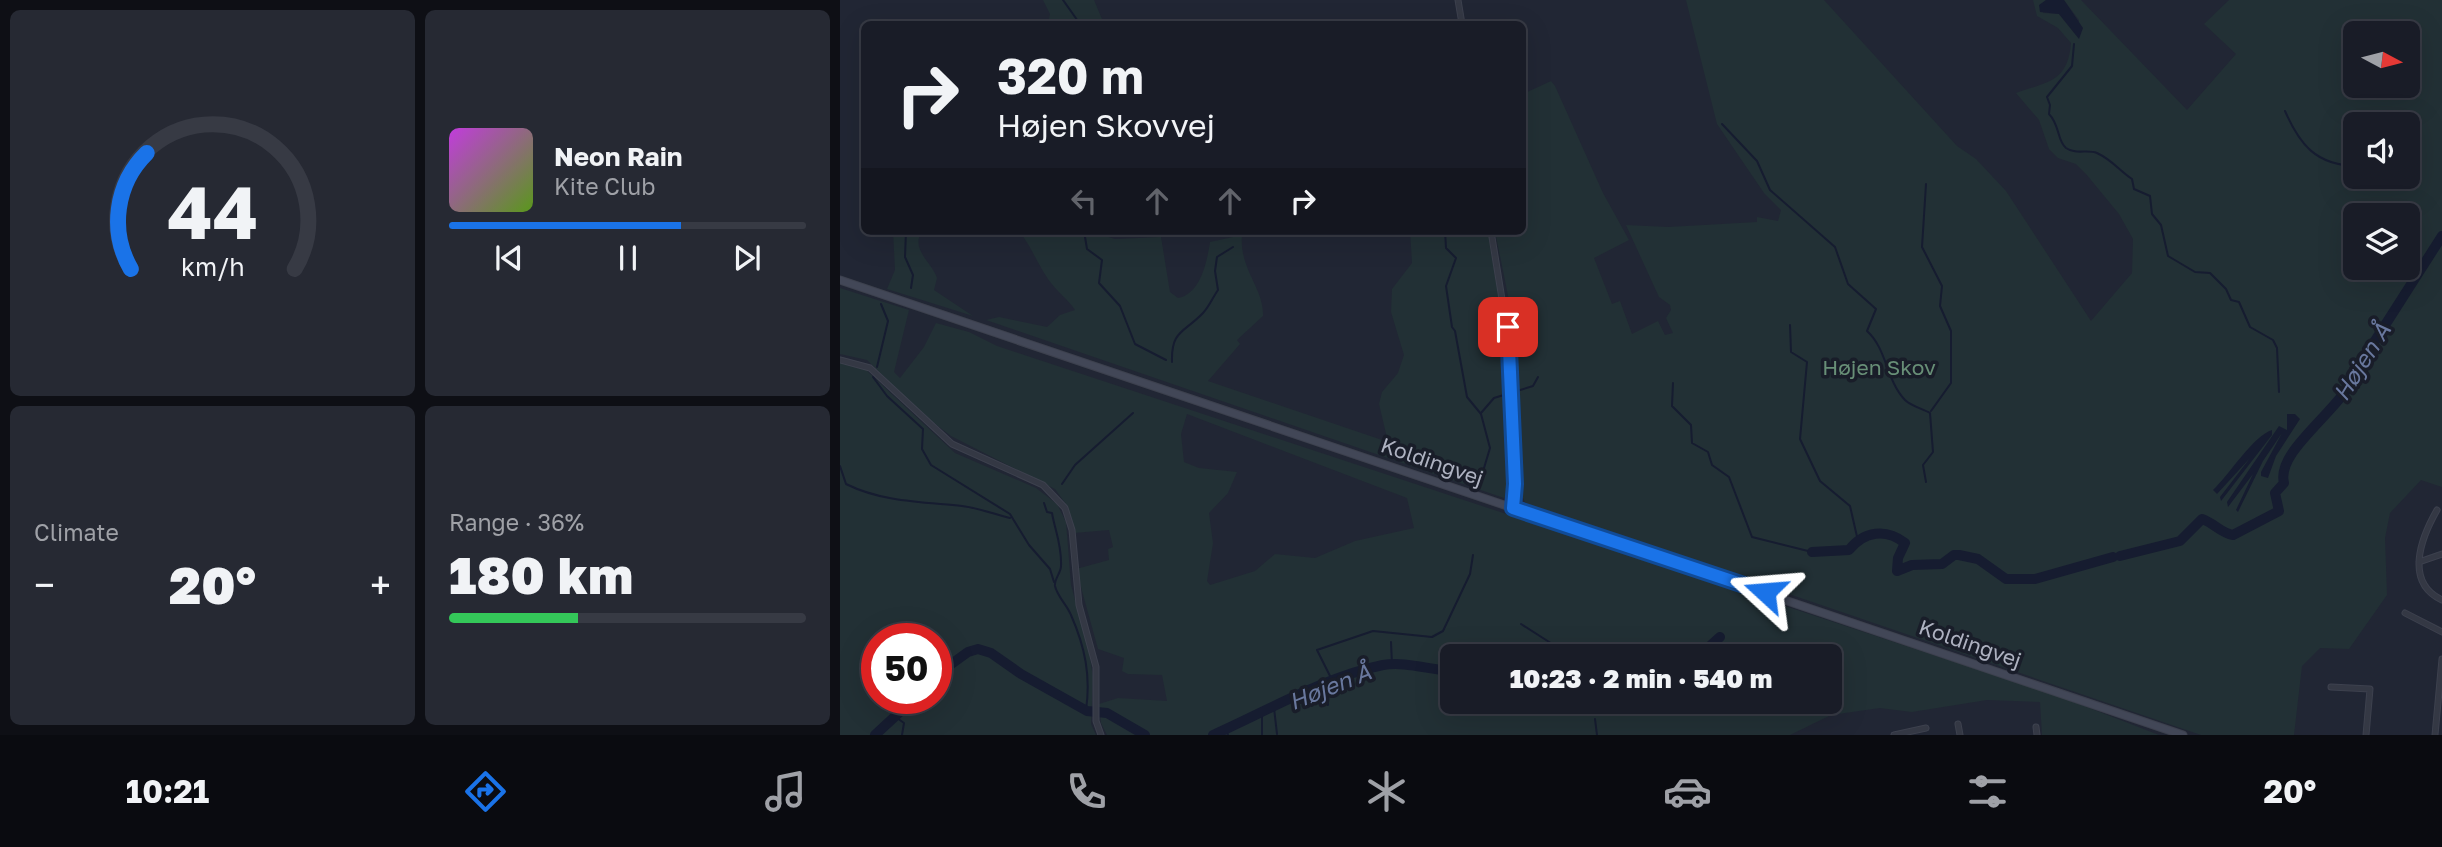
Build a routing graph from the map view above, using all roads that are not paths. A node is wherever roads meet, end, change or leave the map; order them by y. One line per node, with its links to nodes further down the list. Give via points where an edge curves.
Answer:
1 (1458, 0): 2 (street)
2 (1462, 21)
3 (1492, 235): 6 (street, via 1511,355)
4 (840, 280): 6 (main road, Koldingvej)
5 (840, 360): 20 (street, via 870,368 953,444 1043,485 1060,500 1072,530 1077,595 1096,667 1096,717)
6 (1513, 508): 19 (main road, Koldingvej)
7 (2437, 510): 9 (street, via 2424,533)
8 (2442, 554): 9 (street)
9 (2419, 562): 10 (street, via 2425,586)
10 (2442, 600)
11 (2405, 613): 12 (street)
12 (2442, 632)
13 (2442, 659): 15 (street)
14 (2330, 687): 24 (street, via 2370,689)
15 (2440, 689): 25 (street)
16 (1958, 723): 22 (street)
17 (2036, 727): 23 (street)
18 (1926, 728): 21 (street)
19 (2178, 734)
20 (1101, 735)
21 (1894, 735)
22 (1960, 735)
23 (2037, 735)
24 (2366, 735)
25 (2435, 735)

